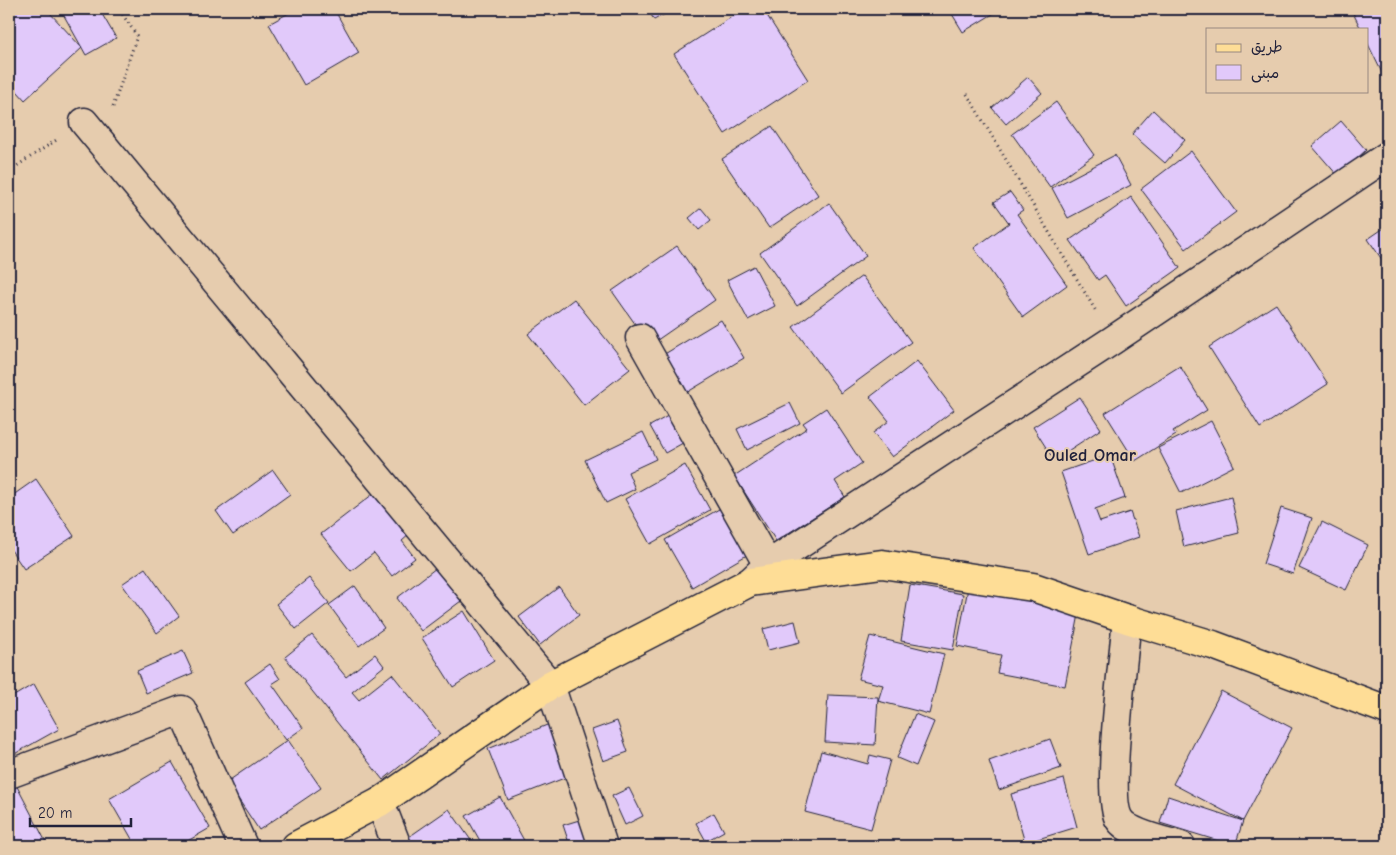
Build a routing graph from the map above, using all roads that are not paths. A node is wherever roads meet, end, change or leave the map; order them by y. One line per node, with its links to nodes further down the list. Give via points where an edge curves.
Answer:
1 (84, 122): 6 (street)
2 (1387, 156): 4 (street)
3 (640, 338): 4 (street)
4 (759, 573): 5 (main road, via 882,564 1033,587); 6 (main road)
5 (1127, 619): 7 (main road, via 1213,645); 10 (street, via 1114,801 1119,820)
6 (550, 685): 9 (main road); 14 (street)
7 (1387, 710)
8 (9, 774): 11 (street, via 182,710)
9 (380, 802): 12 (main road); 13 (street)
10 (1133, 838): 15 (street)
11 (243, 846)
12 (296, 846)
13 (398, 846)
14 (603, 846)
15 (1181, 846)

